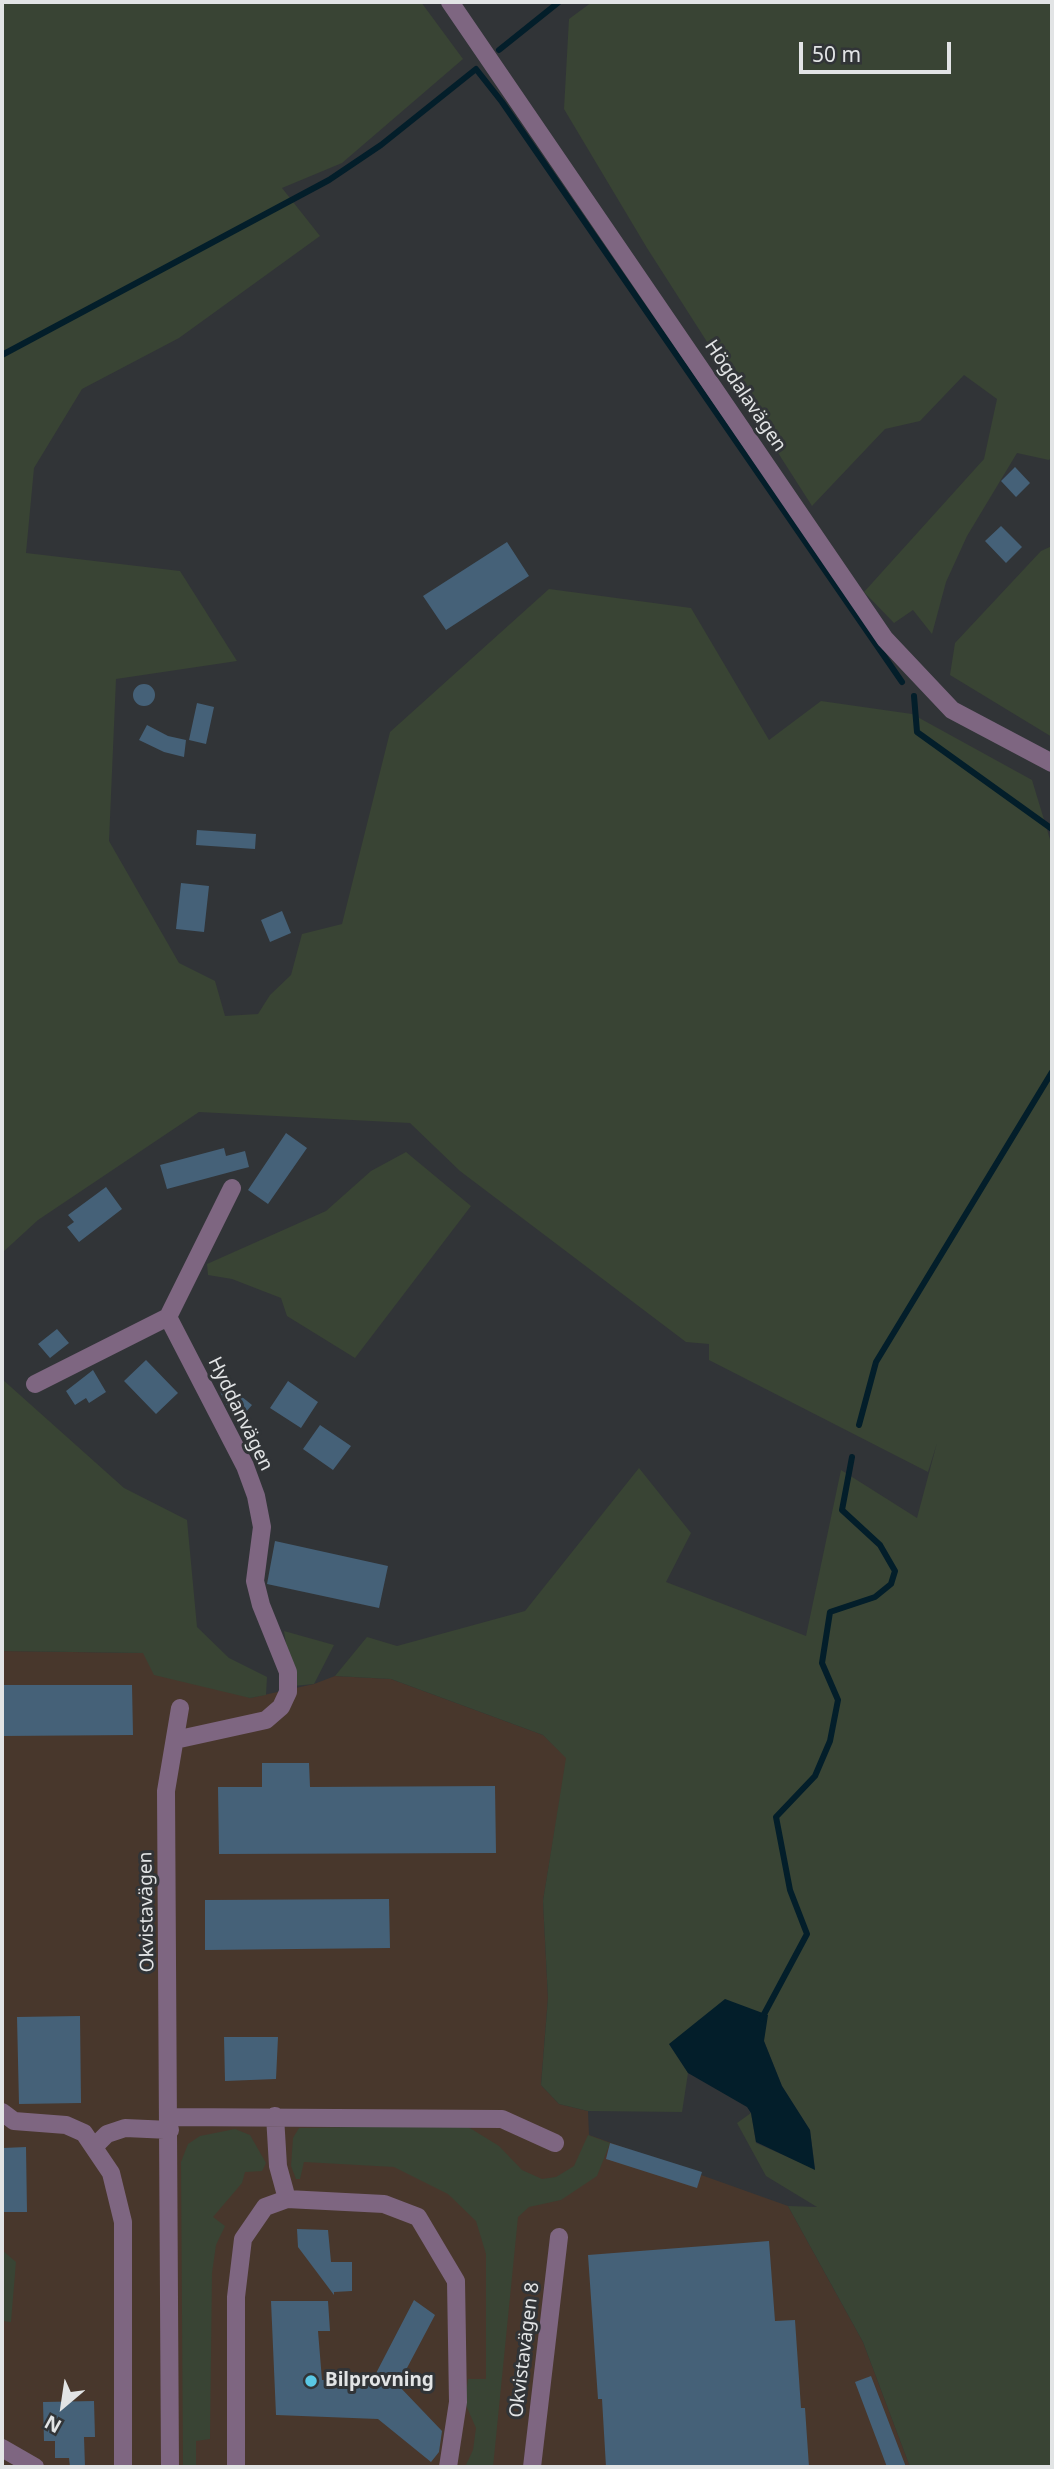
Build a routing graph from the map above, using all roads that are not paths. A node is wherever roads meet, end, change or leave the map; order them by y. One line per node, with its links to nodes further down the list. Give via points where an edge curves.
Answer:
1 (450, 2): 2 (street, Högdalavägen, via 878,628 952,710)
2 (1052, 762)
3 (232, 1188): 4 (street)
4 (168, 1317): 5 (street); 7 (street, Hyddanvägen, via 252,1486 262,1527 255,1581 288,1672 288,1692 281,1707 265,1720)
5 (35, 1384)
6 (180, 1709): 7 (street, Okvistavägen)
7 (174, 1740): 10 (street, Okvistavägen, via 166,1791)
8 (2, 2112): 12 (street, via 14,2121 66,2126 84,2133)
9 (275, 2116): 10 (street); 11 (street, via 502,2119); 13 (street, via 278,2166)
10 (170, 2124): 12 (street, via 125,2128 107,2134); 18 (street, Okvistavägen)
11 (555, 2143)
12 (95, 2146): 17 (street, via 111,2173 124,2222)
13 (287, 2199): 19 (street, via 265,2207 243,2239 236,2297); 20 (street, via 384,2204 418,2217 456,2281 458,2402)
14 (559, 2237): 21 (street, Okvistavägen 8)
15 (2, 2448): 16 (street)
16 (34, 2467)
17 (123, 2467)
18 (170, 2467)
19 (236, 2467)
20 (448, 2467)
21 (533, 2467)

